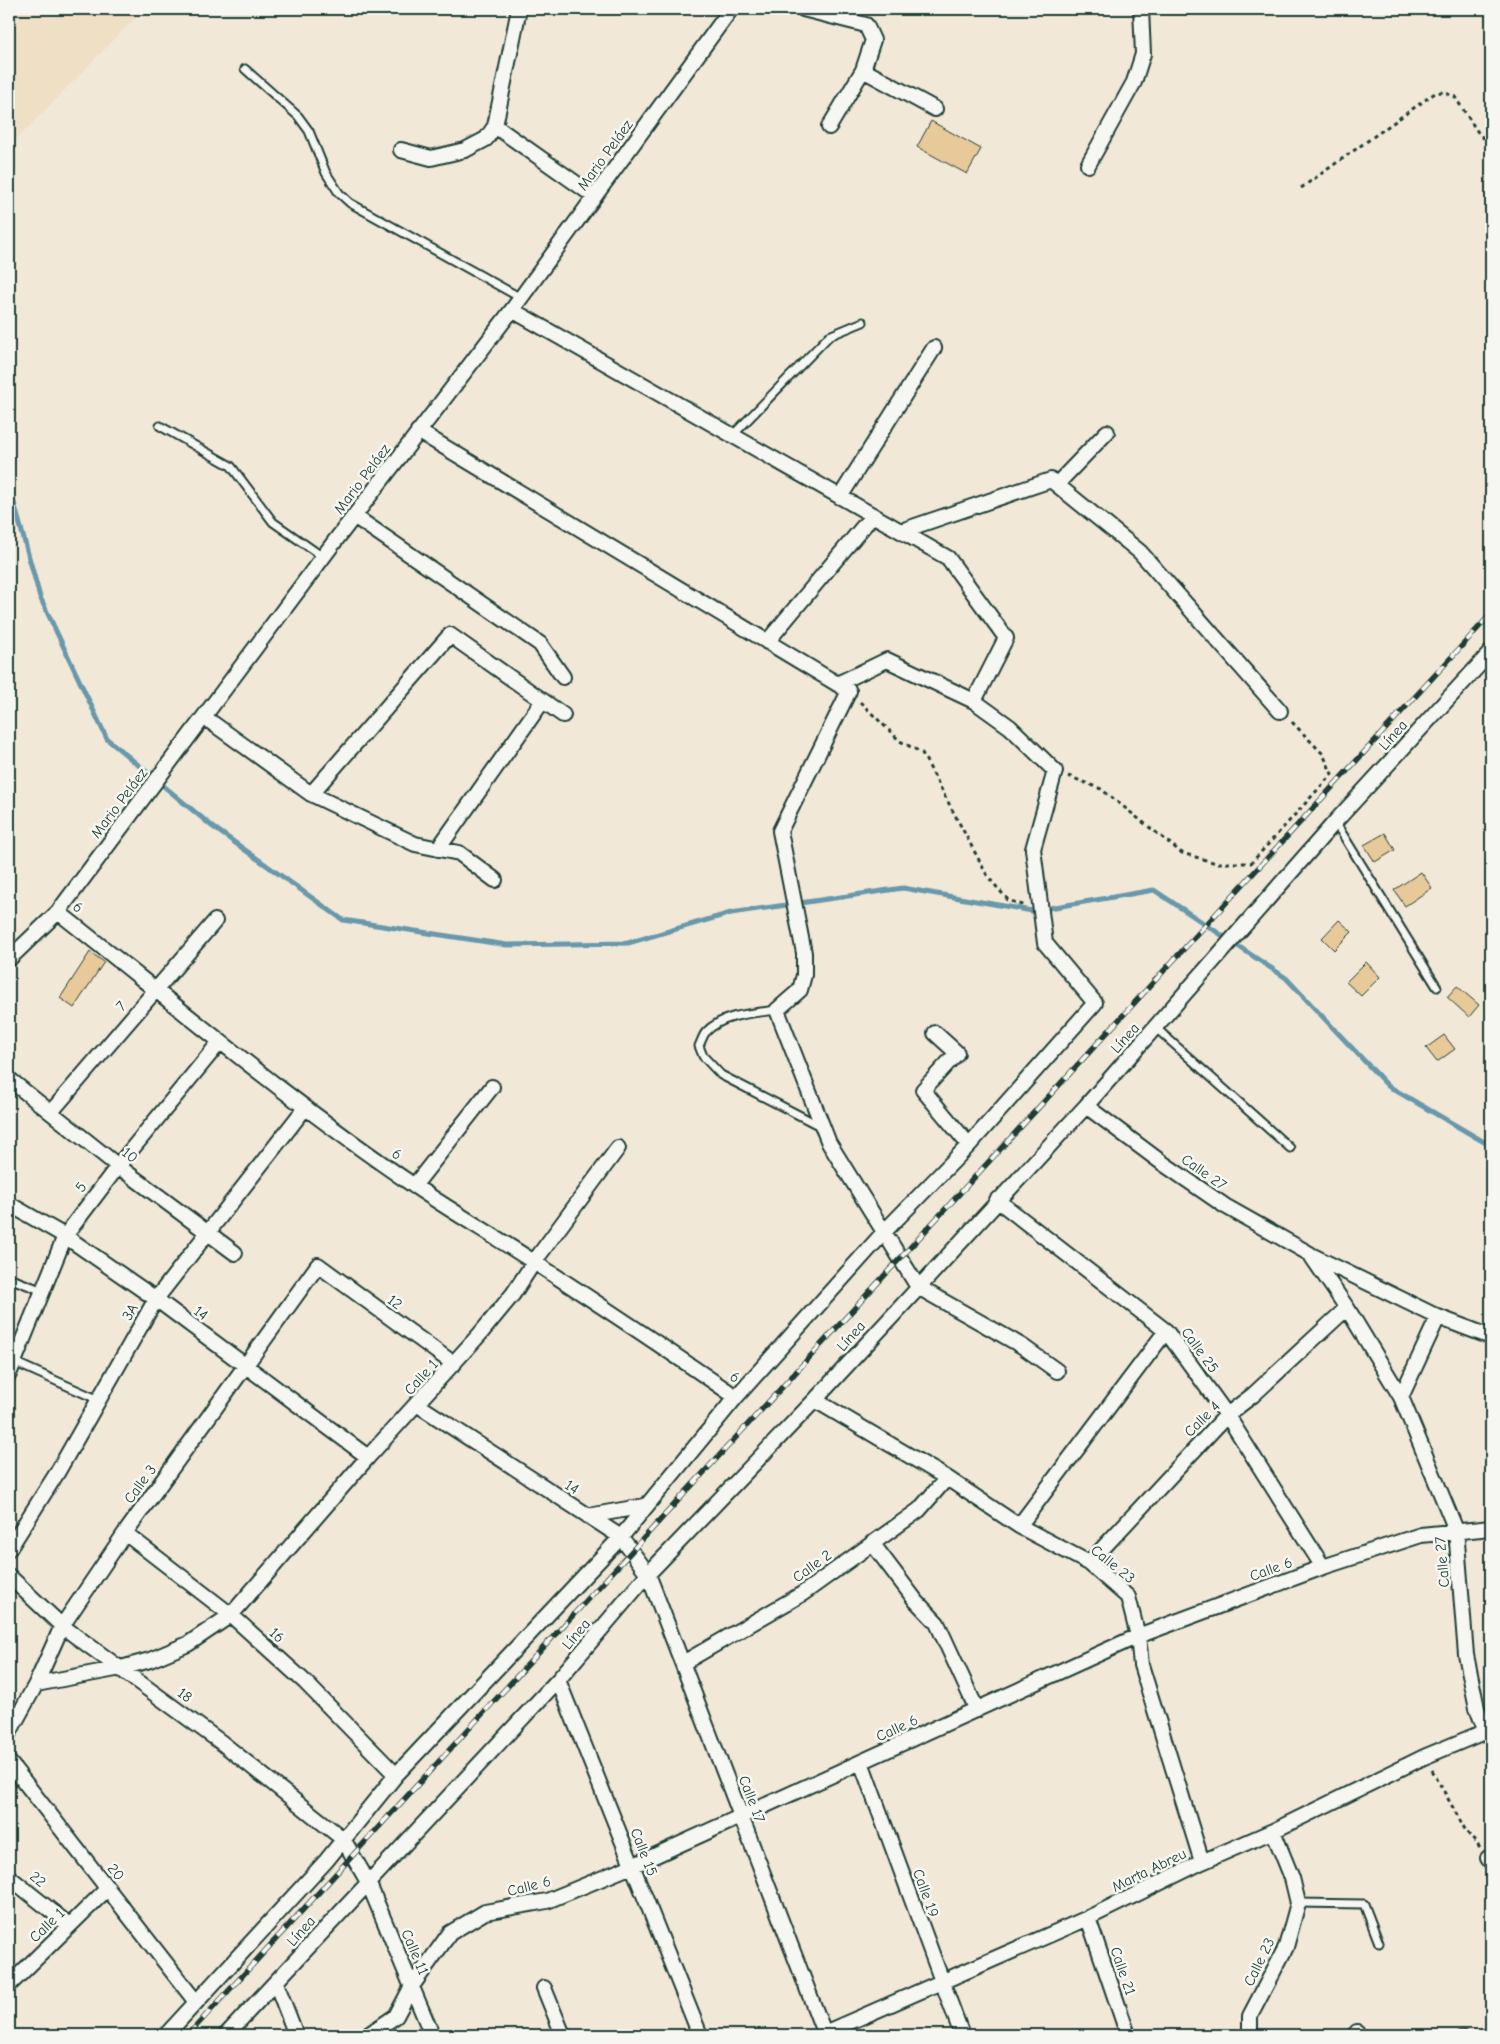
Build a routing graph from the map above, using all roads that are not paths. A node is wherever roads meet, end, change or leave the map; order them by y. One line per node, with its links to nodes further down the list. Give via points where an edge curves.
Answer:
1 (519, 9): 8 (street)
2 (803, 9): 6 (street, via 866,25 873,40)
3 (1141, 9): 11 (street, via 1143,54 1134,82)
4 (726, 11): 12 (street, Mario Peláez)
5 (245, 69): 13 (lane, via 298,116 309,131 326,172 350,202)
6 (863, 70): 7 (street); 9 (street)
7 (934, 109)
8 (494, 126): 10 (street, via 486,139 456,152 431,158); 12 (street)
9 (829, 128)
10 (401, 150)
11 (1088, 165)
12 (594, 196): 13 (street, Mario Peláez)
13 (521, 298): 14 (street, Mario Peláez)
14 (512, 310): 18 (street, Mario Peláez); 20 (street)
15 (863, 322): 20 (lane, via 828,336)
16 (934, 348): 22 (street)
17 (160, 426): 26 (lane, via 231,466 272,522)
18 (418, 431): 24 (street, Mario Peláez); 27 (street)
19 (1107, 432): 21 (street)
20 (733, 436): 22 (street)
21 (1057, 484): 25 (street, via 1051,480); 33 (street, via 1140,552)
22 (840, 497): 23 (street)
23 (873, 515): 25 (street); 27 (street)
24 (354, 516): 26 (street, Mario Peláez); 29 (street, via 540,644)
25 (901, 531): 31 (street, via 948,558 1006,638)
26 (323, 557): 35 (street, Mario Peláez)
27 (767, 642): 30 (street)
28 (1491, 652): 37 (street, Línea)
29 (563, 677)
30 (843, 688): 31 (street, via 887,660); 45 (street, via 780,831 804,953 804,975 800,990)
31 (974, 701): 55 (street, Línea, via 1010,727 1055,771 1033,849 1045,944 1095,1003)
32 (542, 702): 34 (street); 36 (street, via 450,635); 38 (street)
33 (1280, 711)
34 (563, 715)
35 (204, 717): 36 (street); 40 (street, Mario Peláez)
36 (311, 794): 38 (street, via 415,844)
37 (1336, 822): 43 (lane); 46 (street, Línea)
38 (438, 848): 39 (street, via 459,853)
39 (494, 880)
40 (58, 912): 42 (street, Mario Peláez); 44 (street, 6)
41 (215, 921): 44 (street, 7)
42 (9, 959)
43 (1437, 987)
44 (157, 990): 48 (street, 6); 53 (street, 7)
45 (777, 1010): 54 (street); 54 (lane, via 743,1014 705,1032 700,1046 703,1056 722,1075)
46 (1156, 1028): 51 (street, Línea); 57 (lane)
47 (935, 1033): 55 (street, via 957,1053 923,1090)
48 (219, 1043): 52 (street, 6); 58 (street, 5)
49 (9, 1079): 53 (street, 10)
50 (492, 1087): 59 (street)
51 (1086, 1106): 60 (street, Línea); 66 (street, Calle 27, via 1225,1206)
52 (305, 1108): 59 (street, 6); 63 (street, 3A)
53 (51, 1112): 58 (street, 10)
54 (823, 1128): 62 (street, via 829,1144)
55 (969, 1145): 62 (street, Línea)
56 (618, 1148): 67 (street, Calle 1)
57 (1290, 1148)
58 (118, 1166): 63 (street, 10); 64 (street, 5)
59 (414, 1186): 67 (street, 6)
60 (997, 1200): 70 (street, Línea); 75 (street, Calle 25)
61 (9, 1204): 64 (street, 14)
62 (885, 1231): 70 (street); 81 (street, Línea)
63 (206, 1234): 65 (street, 10); 72 (street, 3A)
64 (65, 1236): 71 (street, 5); 72 (street, 14)
65 (235, 1253)
66 (1310, 1254): 73 (street, Calle 27); 74 (street, Calle 27)
67 (534, 1262): 77 (street, Calle 1, via 513,1294); 81 (street, 6)
68 (318, 1265): 77 (street, 12); 78 (street, Calle 3)
69 (9, 1278): 71 (lane)
70 (918, 1287): 80 (street, via 1014,1341); 84 (street, Línea)
71 (43, 1291): 79 (street, 5)
72 (156, 1299): 78 (street, 14); 83 (street, 3A)
73 (1347, 1308): 82 (street, Calle 27); 86 (street, Calle 4)
74 (1438, 1317): 76 (street, Calle 27); 82 (street)
75 (1166, 1331): 86 (street, Calle 25); 91 (street)
76 (1491, 1337)
77 (454, 1364): 85 (street, Calle 1)
78 (245, 1367): 87 (street, 14); 94 (street, Calle 3)
79 (11, 1368): 83 (lane)
80 (1057, 1371)
81 (736, 1397): 89 (street, Línea)
82 (1400, 1398): 93 (street, Calle 27)
83 (99, 1400): 97 (street, 3A)
84 (815, 1400): 88 (street, Calle 23); 100 (street, Línea)
85 (418, 1405): 87 (street, Calle 1); 90 (street, 14)
86 (1227, 1415): 98 (street, Calle 4); 99 (street, Calle 25)
87 (368, 1457): 102 (street, Calle 1)
88 (947, 1478): 91 (street, Calle 23); 96 (street, Calle 2, via 918,1510)
89 (645, 1506): 90 (street); 95 (street, Línea)
90 (588, 1516): 95 (street, 14)
91 (1018, 1526): 98 (street, Calle 23)
92 (1491, 1528): 93 (street, Calle 6)
93 (1456, 1530): 99 (street, Calle 6, via 1421,1535); 110 (street, Calle 27, via 1466,1655 1477,1708)
94 (125, 1533): 102 (street, 16); 103 (street, Calle 3)
95 (621, 1538): 100 (street, 14); 114 (street, Línea)
96 (872, 1543): 105 (street, Calle 2, via 802,1594); 109 (street, via 937,1623)
97 (9, 1549)
98 (1089, 1563): 104 (street, Calle 23, via 1128,1597)
99 (1323, 1567): 104 (street, Calle 6)
100 (648, 1574): 105 (street, Calle 17); 107 (street, Línea)
101 (9, 1576): 103 (street, 18)
102 (231, 1615): 106 (street, Calle 1, via 188,1644); 114 (street, 16, via 305,1682)
103 (62, 1626): 106 (street, 18); 108 (street, Calle 3)
104 (1138, 1636): 109 (street, Calle 6); 118 (street, Calle 23, via 1140,1665)
105 (683, 1663): 115 (street, Calle 17)
106 (121, 1668): 108 (street, Calle 1); 117 (street, 18)
107 (558, 1680): 119 (street, Calle 15); 121 (street, Línea)
108 (36, 1684): 111 (street, Calle 3)
109 (976, 1710): 113 (street, Calle 6)
110 (1488, 1731): 116 (street, Marta Abreu, via 1424,1757)
111 (9, 1733)
112 (9, 1762): 122 (street, 20)
113 (861, 1762): 115 (street, Calle 6); 128 (street, Calle 19)
114 (396, 1775): 117 (street, Línea)
115 (742, 1815): 119 (street, Calle 6); 140 (street, Calle 17)
116 (1273, 1831): 118 (street, Marta Abreu); 123 (street, Calle 23, via 1292,1878)
117 (343, 1838): 121 (street, Calle 11); 132 (street, Línea, via 326,1861)
118 (1202, 1862): 124 (street, Marta Abreu)
119 (632, 1866): 130 (street, Calle 6, via 547,1901 484,1912 450,1933); 139 (street, Calle 15)
120 (9, 1877): 125 (street, 22)
121 (368, 1882): 127 (street, Línea); 130 (street, Calle 11)
122 (108, 1888): 125 (street, Calle 1); 132 (street, 20)
123 (1298, 1903): 126 (lane, via 1364,1904); 143 (street, Calle 23, via 1286,1947 1250,2016)
124 (1088, 1918): 128 (street, Marta Abreu); 142 (street, Calle 21)
125 (70, 1925): 129 (street, Calle 1)
126 (1379, 1943)
127 (276, 1983): 134 (street, Línea); 135 (street)
128 (942, 1984): 140 (street, Marta Abreu); 141 (street, Calle 19)
129 (9, 1985)
130 (412, 1986): 136 (street, Calle 6, via 396,2016); 137 (street, Calle 11)
131 (544, 1988): 138 (street)
132 (196, 2002): 133 (street, Línea)
133 (166, 2035)
134 (226, 2035)
135 (296, 2035)
136 (368, 2035)
137 (432, 2035)
138 (564, 2035)
139 (700, 2035)
140 (823, 2035)
141 (962, 2035)
142 (1128, 2035)
143 (1249, 2035)

